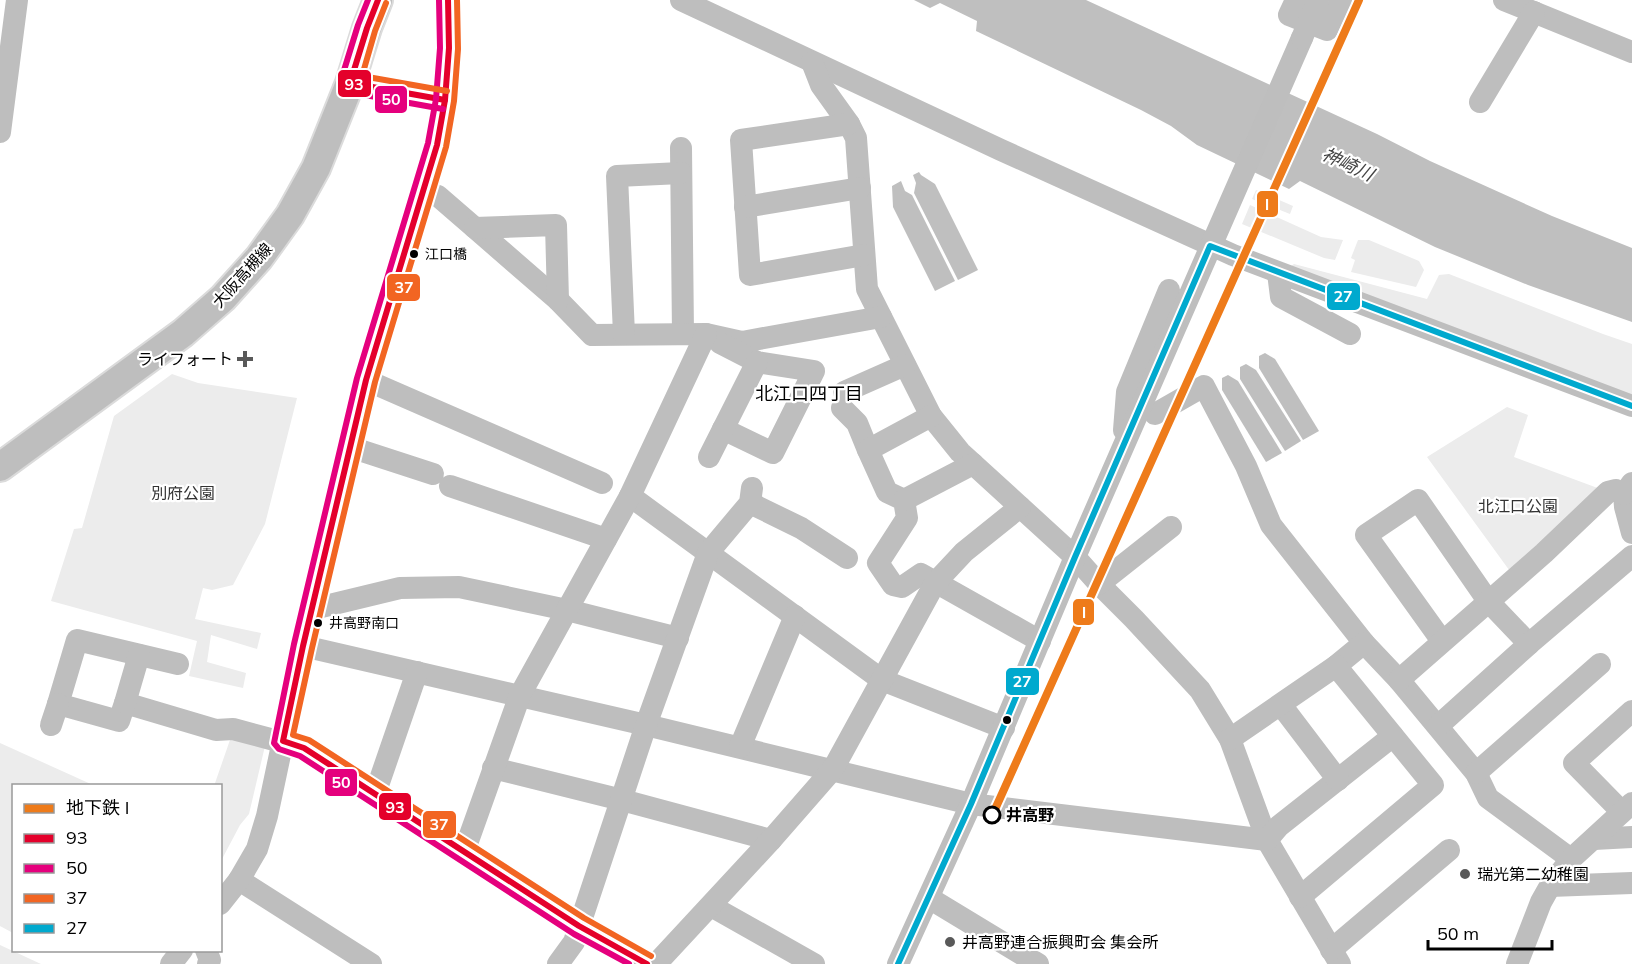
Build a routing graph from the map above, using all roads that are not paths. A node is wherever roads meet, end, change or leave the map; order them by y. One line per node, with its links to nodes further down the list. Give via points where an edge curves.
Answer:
1 (378, 0): 12 (main road, 大阪高槻線)
2 (448, 0): 13 (street)
3 (681, 0): 11 (street)
4 (1296, 0): 6 (street, via 1289,15 1327,30)
5 (1318, 0): 23 (street, bridge)
6 (1341, 0)
7 (1504, 0): 9 (street)
8 (11, 4): 16 (street)
9 (1544, 10): 10 (street); 14 (street)
10 (1632, 52)
11 (812, 62): 15 (street, via 820,85); 23 (street)
12 (350, 83): 13 (street); 46 (main road, 大阪高槻線, via 300,199 236,285 169,345)
13 (444, 100): 20 (street, via 437,145)
14 (1480, 102)
15 (849, 124): 19 (street, via 856,138); 21 (street, via 741,140)
16 (0, 132)
17 (681, 148): 18 (street)
18 (681, 173): 30 (street, via 617,176); 31 (street)
19 (860, 188): 21 (street); 24 (street)
20 (422, 192): 22 (street, via 438,196); 36 (street)
21 (745, 207): 24 (street, via 750,275)
22 (476, 228): 27 (street); 27 (street, via 556,225)
23 (1214, 238): 25 (street); 41 (street)
24 (864, 255): 29 (street, via 867,289)
25 (1278, 273): 33 (street, via 1281,297); 37 (street)
26 (1169, 290): 41 (street, via 1127,392)
27 (558, 300): 30 (street, via 592,334)
28 (1200, 303): 38 (street)
29 (881, 317): 32 (street, via 742,342); 35 (street)
30 (624, 334): 31 (street)
31 (683, 334): 32 (street)
32 (706, 334): 34 (street); 49 (street)
33 (1350, 334)
34 (758, 362): 40 (street); 40 (street, via 814,371 773,453)
35 (905, 365): 39 (street); 43 (street, via 843,400)
36 (366, 380): 42 (street); 47 (street)
37 (1632, 406)
38 (1155, 414): 41 (street); 68 (street, via 1204,386 1246,466 1271,525)
39 (931, 416): 43 (street); 45 (street)
40 (723, 429): 44 (street)
41 (1123, 446): 58 (street)
42 (350, 447): 54 (street); 62 (street)
43 (868, 450): 50 (street, via 887,492)
44 (710, 457)
45 (973, 465): 50 (street); 51 (street)
46 (0, 467)
47 (602, 483)
48 (1628, 488): 53 (street, via 1625,507); 61 (street, via 1608,492)
49 (630, 496): 54 (street); 56 (street)
50 (904, 500): 59 (street, via 907,518 878,563 893,585 902,587 921,574)
51 (1020, 507): 58 (street); 59 (street, via 964,552)
52 (1171, 527): 60 (street)
53 (1632, 533)
54 (606, 539): 63 (street)
55 (841, 546): 56 (street, via 801,528 751,495)
56 (708, 553): 64 (street); 65 (street)
57 (1632, 556): 69 (street)
58 (1075, 557): 60 (street); 66 (street)
59 (935, 583): 66 (street); 76 (street)
60 (1099, 584): 86 (street, via 1200,690)
61 (1488, 601): 67 (street); 67 (street, via 1418,500 1366,535); 69 (street)
62 (314, 609): 63 (street, via 400,588 459,587); 70 (street)
63 (567, 610): 65 (street); 78 (street)
64 (795, 616): 76 (street); 88 (street)
65 (678, 638): 82 (street)
66 (1040, 641): 84 (street)
67 (1442, 641): 77 (street)
68 (1364, 643): 74 (street); 77 (street)
69 (1529, 644): 83 (street)
70 (303, 646): 75 (street); 87 (street)
71 (139, 656): 72 (street); 79 (street); 79 (street, via 78,635 55,715 120,721)
72 (178, 664)
73 (1600, 664): 91 (street)
74 (1336, 666): 80 (street); 85 (street)
75 (417, 672): 78 (street); 93 (street)
76 (882, 680): 84 (street); 90 (street)
77 (1399, 680): 83 (street)
78 (520, 696): 82 (street); 89 (street)
79 (125, 703): 87 (street, via 216,730 233,729)
80 (1281, 705): 86 (street); 92 (street)
81 (1632, 711): 96 (street, via 1574,763)
82 (646, 725): 88 (street); 94 (street)
83 (1438, 726): 91 (street)
84 (1004, 728): 95 (street)
85 (1393, 736): 92 (street); 107 (street, via 1433,785)
86 (1230, 739): 100 (street)
87 (283, 741): 93 (street, via 304,748); 104 (street, via 257,849)
88 (740, 747): 90 (street)
89 (493, 768): 94 (street); 102 (street)
90 (833, 769): 95 (street); 99 (street)
91 (1476, 773): 103 (street, via 1488,798)
92 (1338, 780): 100 (street, via 1279,826)
93 (375, 794): 102 (street)
94 (622, 800): 99 (street); 111 (street)
95 (971, 804): 100 (street); 108 (street)
96 (1627, 808): 98 (street)
97 (1632, 837): 98 (street)
98 (1594, 839): 103 (street)
99 (771, 840): 110 (street)
100 (1268, 840): 107 (street)
101 (1449, 850): 113 (street)
102 (464, 852): 111 (street)
103 (1571, 859): 106 (street)
104 (239, 880): 109 (street); 115 (street)
105 (1632, 883): 106 (street)
106 (1550, 886): 122 (street)
107 (1300, 897): 113 (street)
108 (929, 898): 120 (street); 121 (street)
109 (222, 901)
110 (711, 906): 118 (street); 119 (street)
111 (579, 926): 116 (street, via 574,942); 117 (street)
112 (181, 952): 114 (street)
113 (1335, 957)
114 (171, 964)
115 (371, 964)
116 (558, 964)
117 (648, 964)
118 (656, 964)
119 (814, 964)
120 (898, 964)
121 (1038, 964)
122 (1517, 964)

